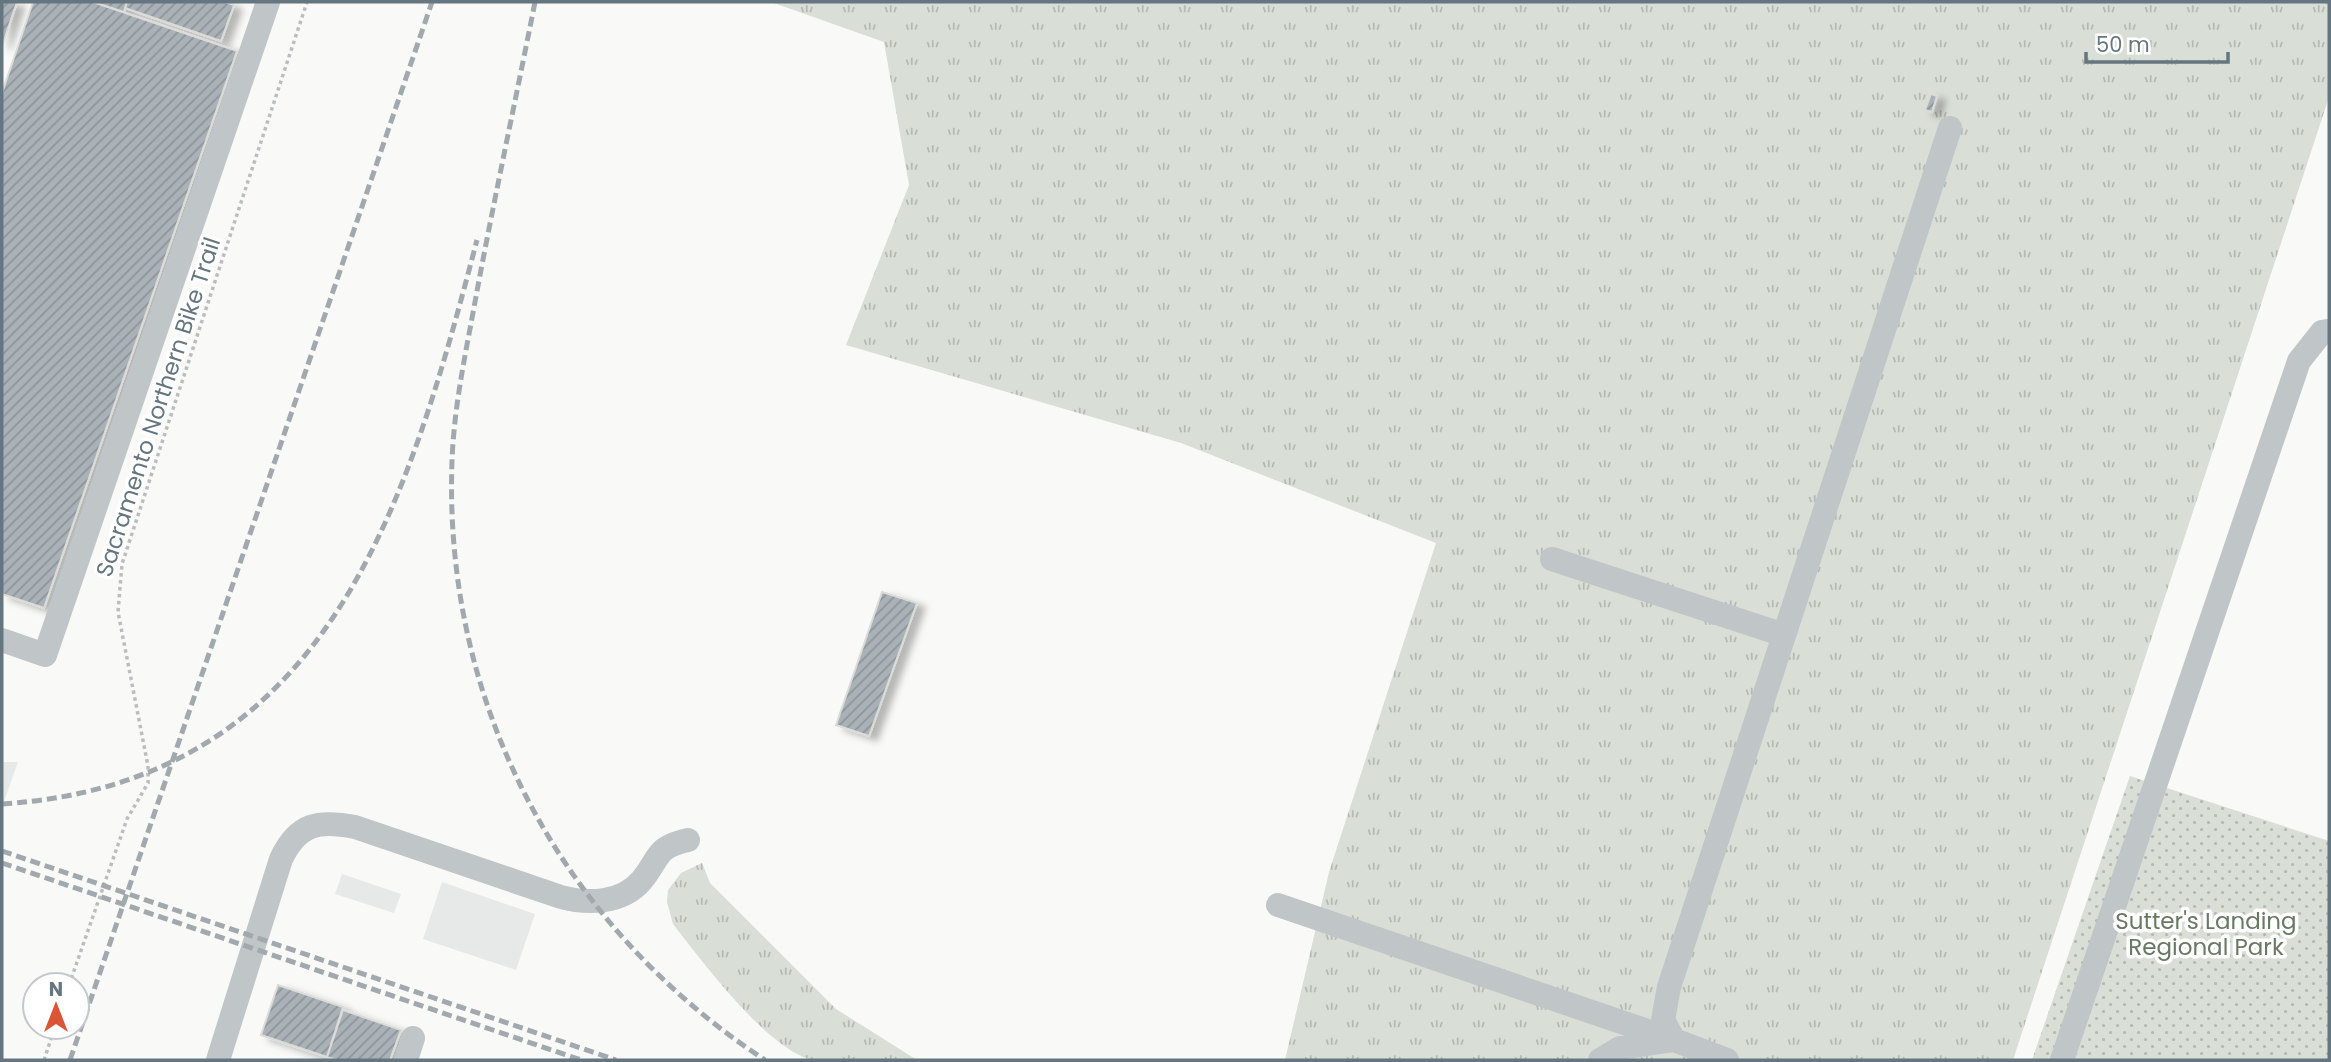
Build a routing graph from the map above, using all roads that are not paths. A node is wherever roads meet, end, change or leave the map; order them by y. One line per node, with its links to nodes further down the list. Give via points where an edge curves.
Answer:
1 (268, 2): 6 (street, via 45,655)
2 (1950, 128): 5 (street)
3 (2329, 331): 13 (street, via 2322,332 2299,361)
4 (1552, 559): 5 (street)
5 (1784, 635): 9 (street, via 1669,987 1663,1020)
6 (2, 640)
7 (688, 840): 10 (street, via 657,853 632,888 592,902 561,897 355,827 313,825 294,836 281,859)
8 (1278, 905): 9 (street)
9 (1674, 1040): 11 (street, via 1620,1048); 12 (street)
10 (218, 1060)
11 (1600, 1060)
12 (1727, 1060)
13 (2062, 1060)

